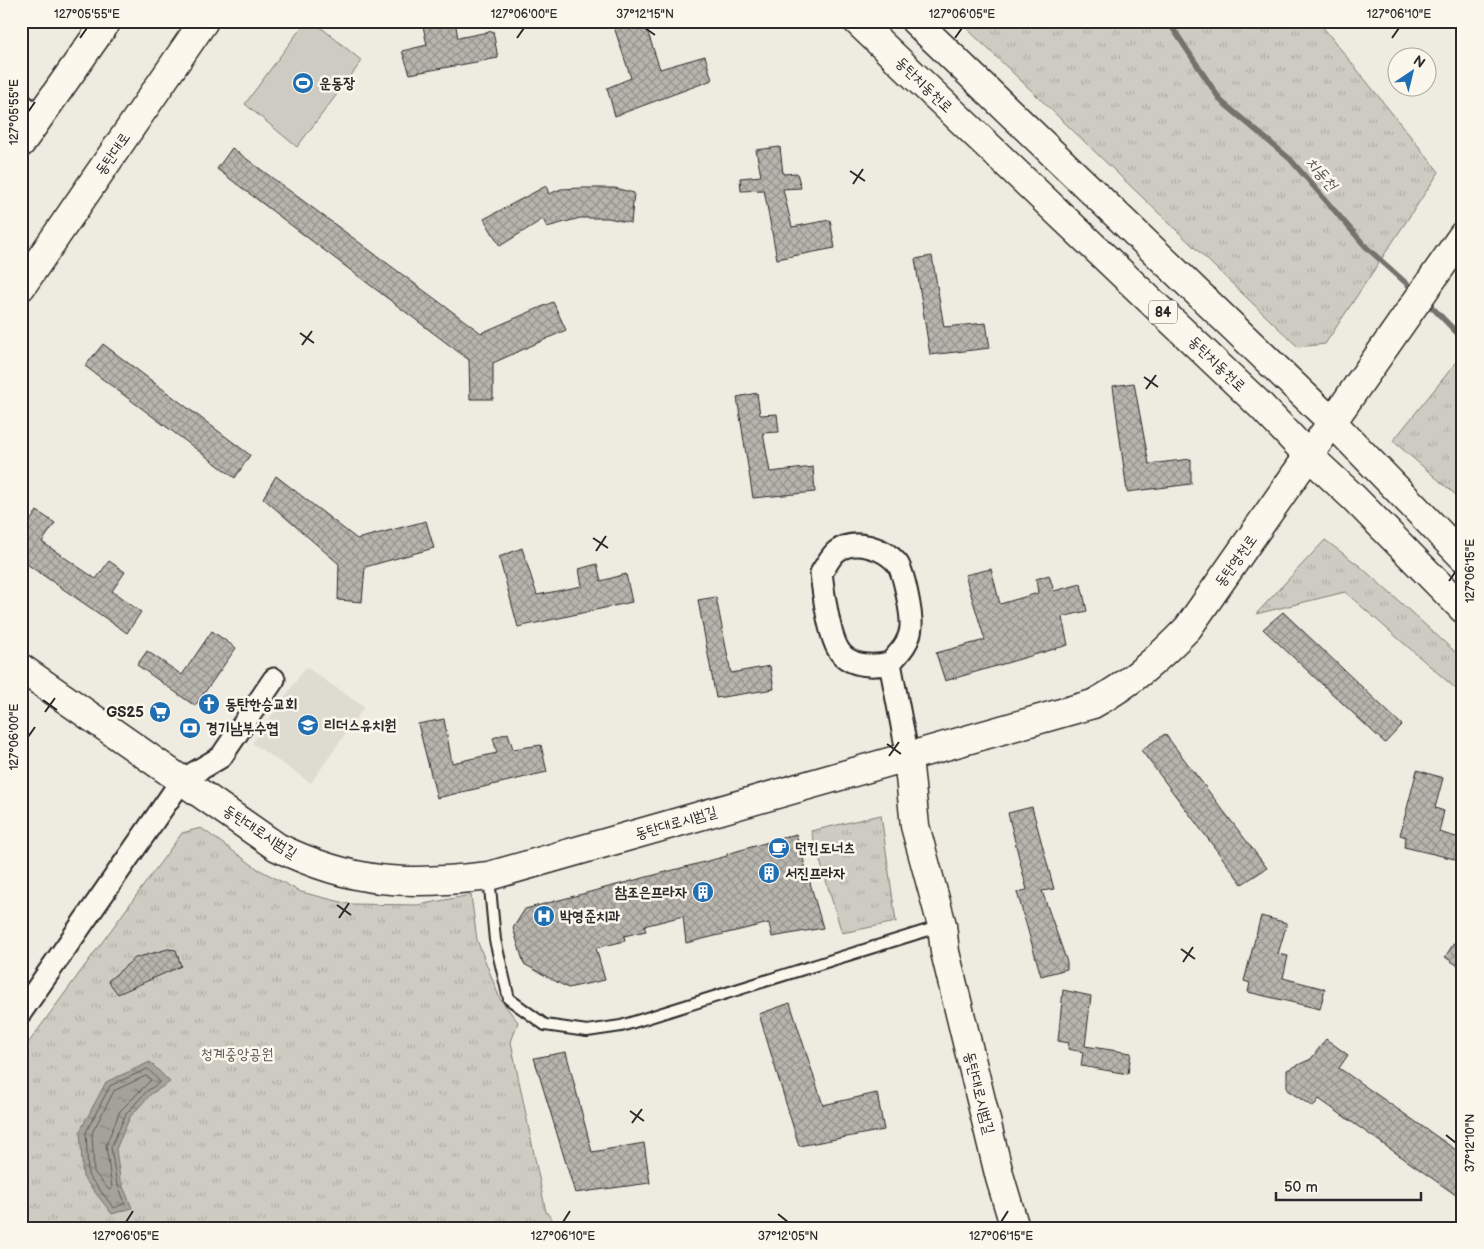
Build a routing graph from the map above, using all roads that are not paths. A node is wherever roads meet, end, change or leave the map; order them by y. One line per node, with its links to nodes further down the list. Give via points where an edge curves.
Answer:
1 (107, 21): 5 (street)
2 (204, 21): 8 (street, 동탄대로)
3 (857, 21): 10 (street, 동탄치동천로 / 84, via 1261,406)
4 (915, 21): 9 (street, 84)
5 (30, 111): 6 (street)
6 (21, 143)
7 (1461, 237): 9 (street, 동탄영천로)
8 (21, 287)
9 (1332, 422): 10 (street, 동탄영천로); 11 (street, 84)
10 (1309, 456): 12 (street, 동탄치동천로 / 84); 16 (street, 동탄영천로, via 1188,628 1158,659 1122,688 1093,704)
11 (1463, 557)
12 (1463, 608)
13 (890, 663): 13 (street, via 854,663 838,649 823,595 822,573 837,551 859,544 885,552 898,564 911,627 905,647); 16 (street)
14 (21, 668): 17 (street, 동탄대로시범길)
15 (274, 679): 17 (street, via 222,757)
16 (908, 757): 18 (street, 동탄대로시범길); 19 (street, 동탄대로시범길, via 915,826)
17 (182, 780): 18 (street, 동탄대로시범길, via 278,847 342,873 407,883); 20 (street)
18 (489, 876): 19 (lane, via 495,940 509,999 545,1025 587,1031 621,1026)
19 (942, 926): 21 (street, 동탄대로시범길, via 952,980)
20 (21, 1012)
21 (1015, 1228)

